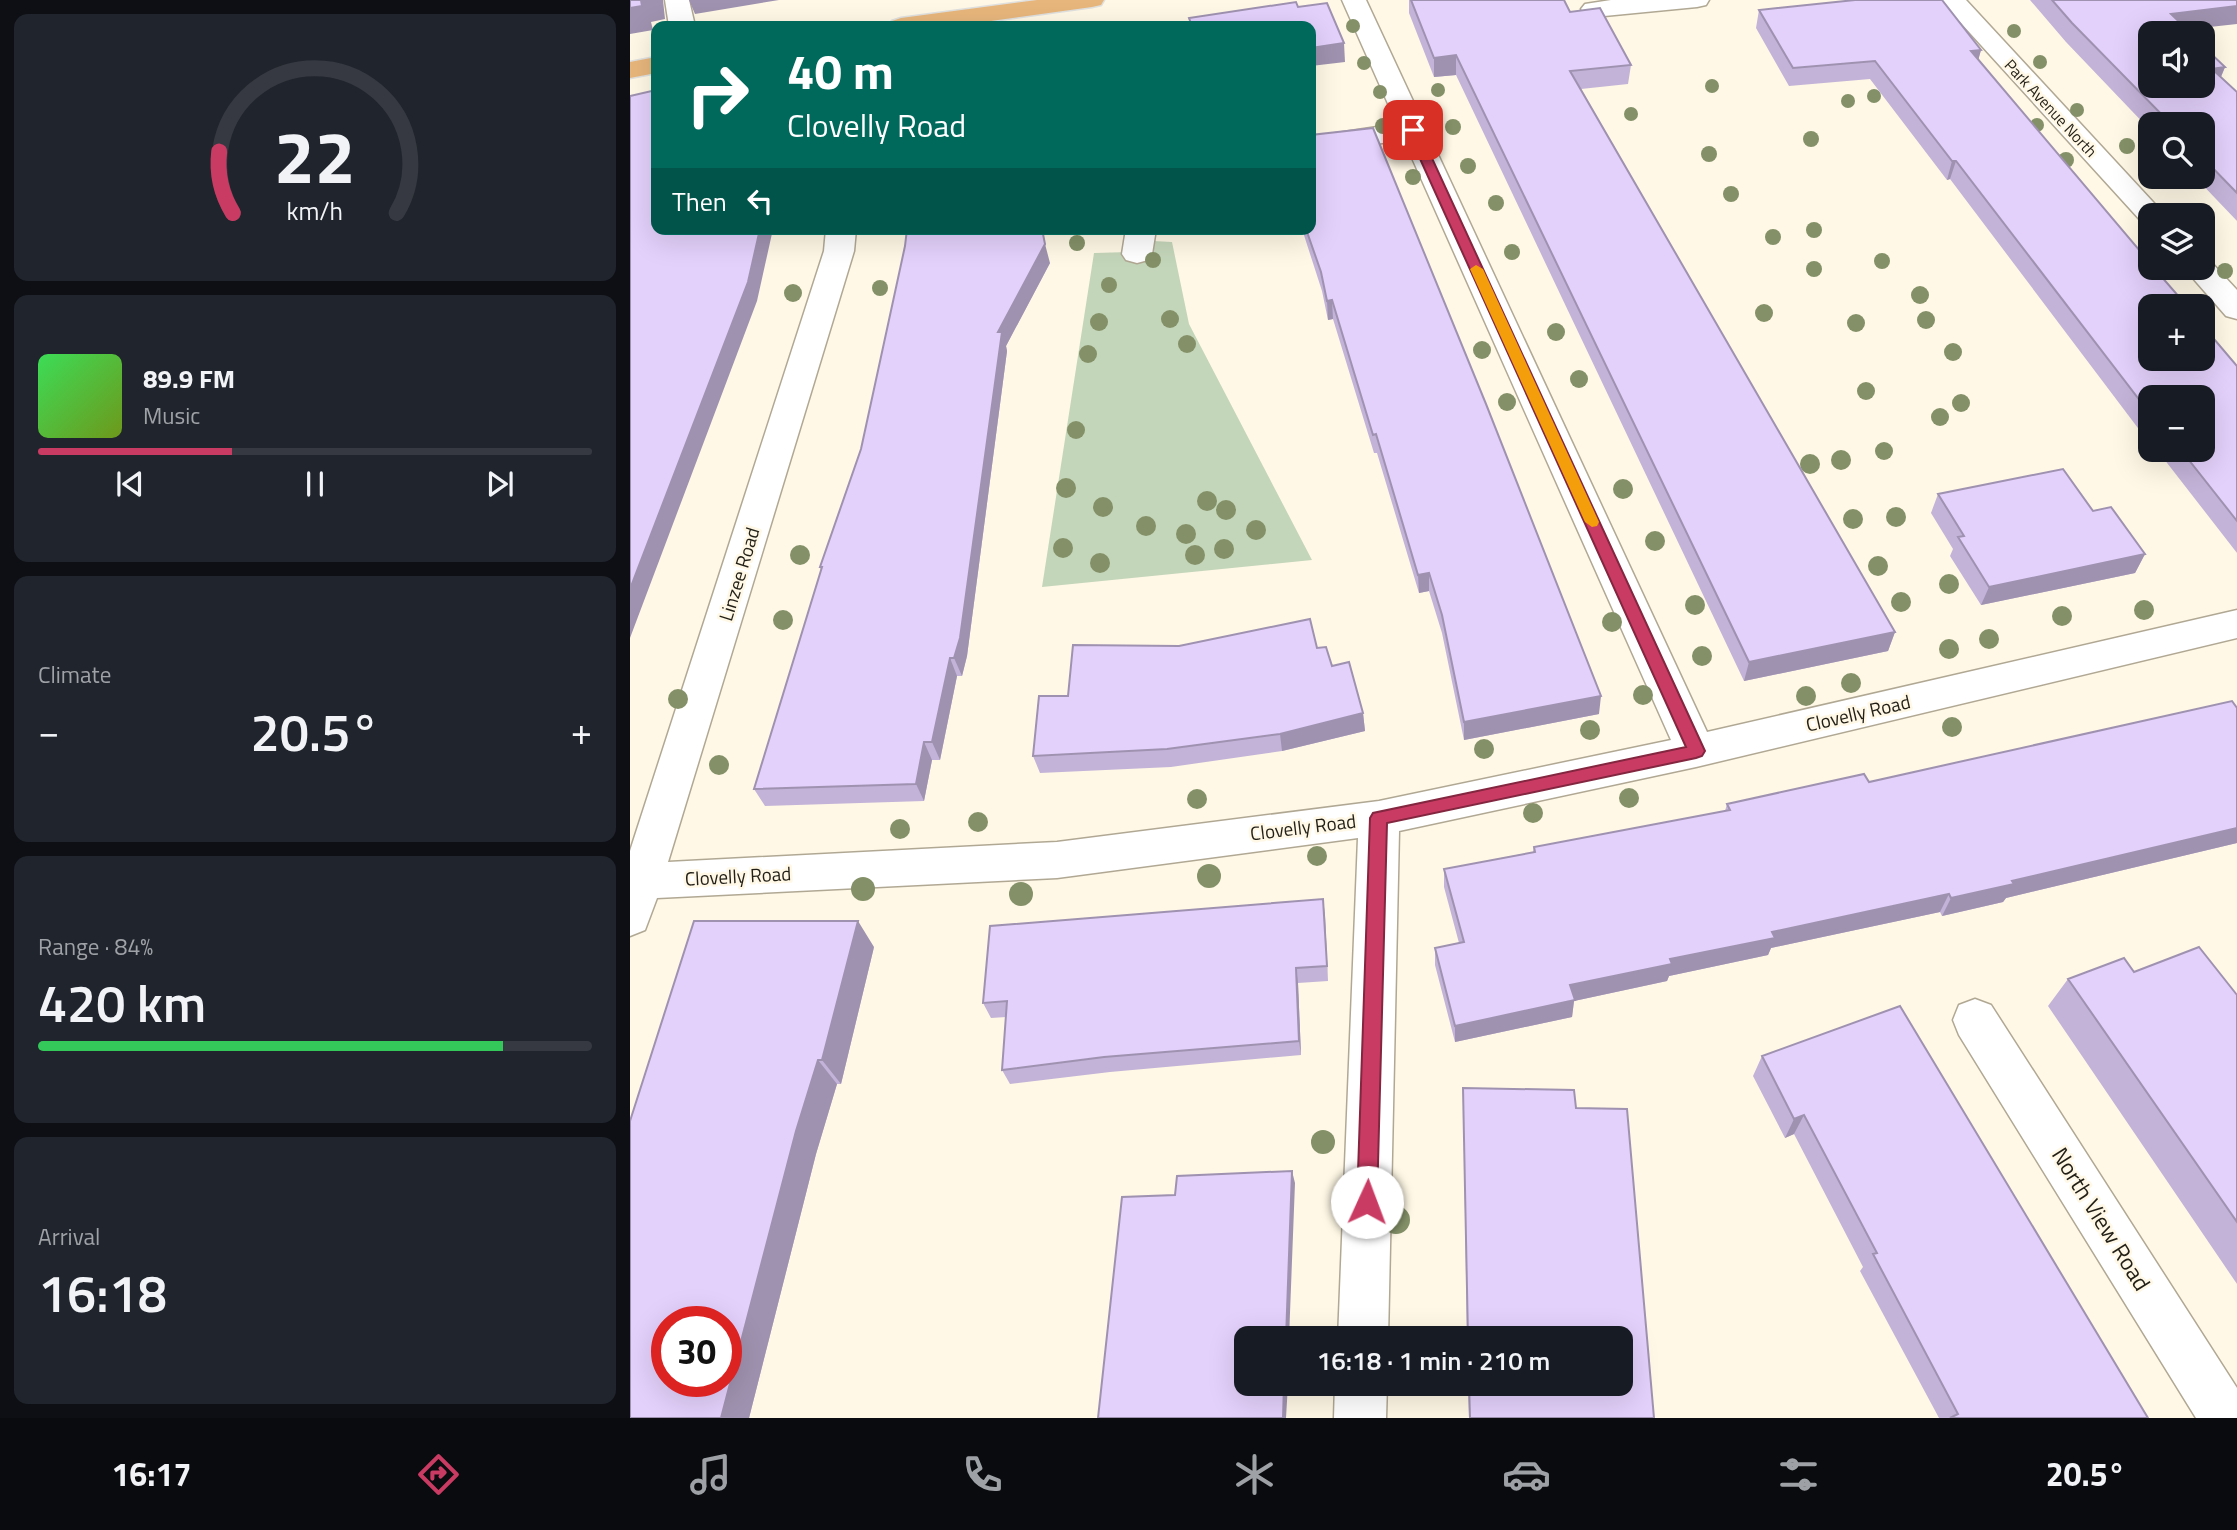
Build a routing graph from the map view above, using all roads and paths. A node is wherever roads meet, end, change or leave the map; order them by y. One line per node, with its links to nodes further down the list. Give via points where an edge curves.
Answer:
1 (677, 0): 7 (street)
2 (1092, 0): 8 (main road)
3 (1354, 0): 11 (street)
4 (1697, 0): 6 (street)
5 (1952, 0): 13 (street, Park Avenue North)
6 (1594, 9)
7 (681, 21)
8 (938, 21)
9 (651, 66): 10 (main road)
10 (630, 70)
11 (1413, 130): 12 (street); 18 (street)
12 (1316, 144)
13 (2140, 203)
14 (840, 235): 20 (street, Linzee Road)
15 (2210, 280): 16 (street)
16 (2237, 309)
17 (2237, 624): 18 (street, Clovelly Road)
18 (1696, 751): 19 (street, Clovelly Road)
19 (1379, 818): 20 (street, Clovelly Road, via 1057,860); 22 (street)
20 (637, 899)
21 (1975, 1020): 25 (street, North View Road)
22 (1363, 1326)
23 (1361, 1396): 24 (street)
24 (1360, 1418)
25 (2226, 1418)

